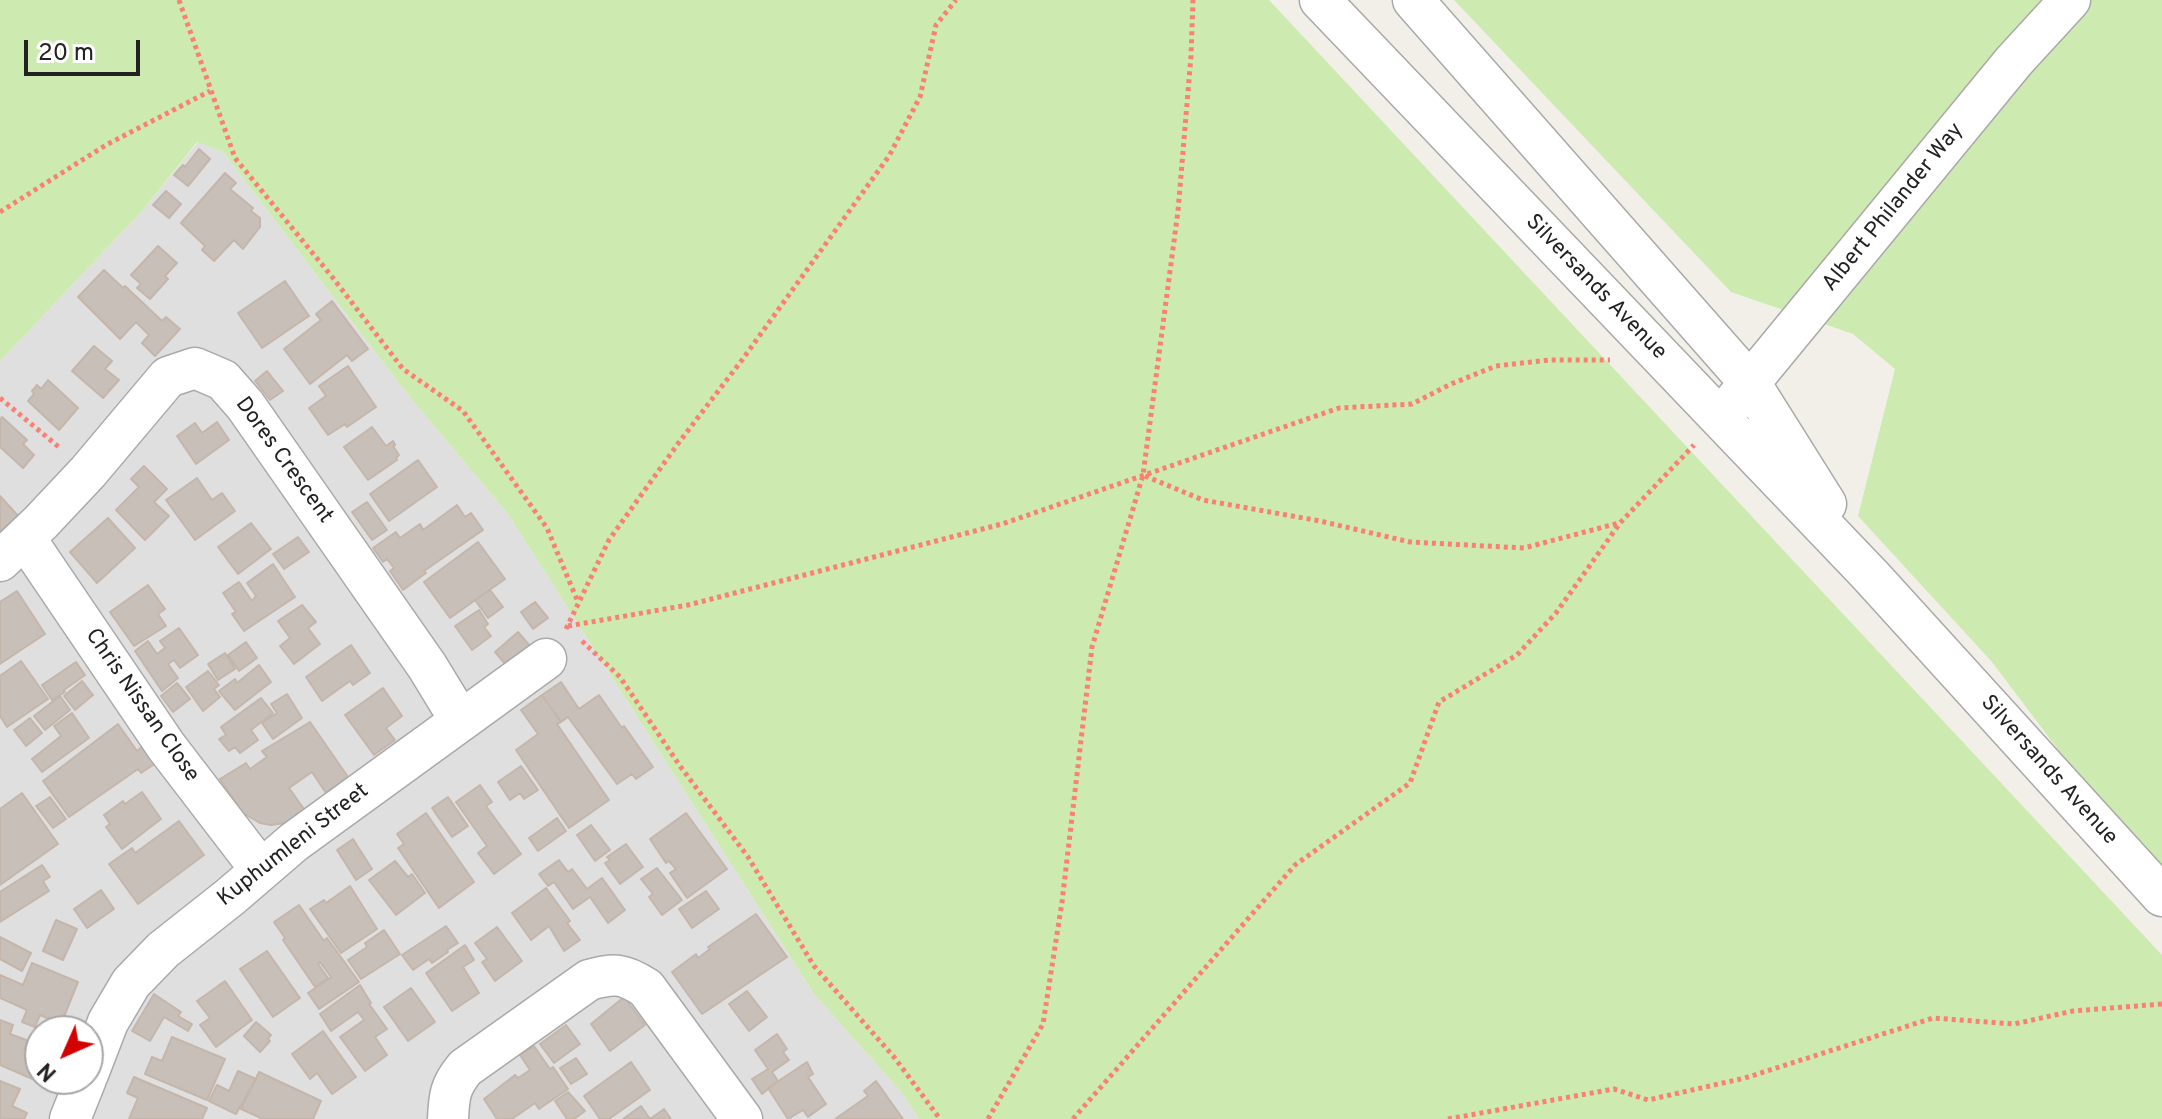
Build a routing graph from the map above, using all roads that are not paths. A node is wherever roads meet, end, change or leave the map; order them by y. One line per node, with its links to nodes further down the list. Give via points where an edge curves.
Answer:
1 (1320, 0): 5 (street, Silversands Avenue)
2 (1413, 0): 4 (street, Silversands Avenue)
3 (2070, 0): 4 (street, Albert Philander Way)
4 (1750, 383): 5 (street, Albert Philander Way); 7 (street, Silversands Avenue)
5 (1708, 431): 7 (street, Silversands Avenue)
6 (12, 549): 9 (street, Dores Crescent, via 88,472 168,377 195,368 223,380 245,405); 10 (street, Chris Nissan Close)
7 (1870, 575): 11 (street, Silversands Avenue)
8 (546, 659): 9 (street, Kuphumleni Street)
9 (460, 720): 10 (street, Kuphumleni Street)
10 (261, 870): 12 (street, Kuphumleni Street, via 131,983)
11 (2162, 896)
12 (104, 1032)
13 (79, 1095): 14 (street, Kuphumleni Street)
14 (70, 1119)
15 (448, 1119): 16 (street, via 453,1083 465,1068 589,980 610,974 630,977 646,988)
16 (742, 1119)

